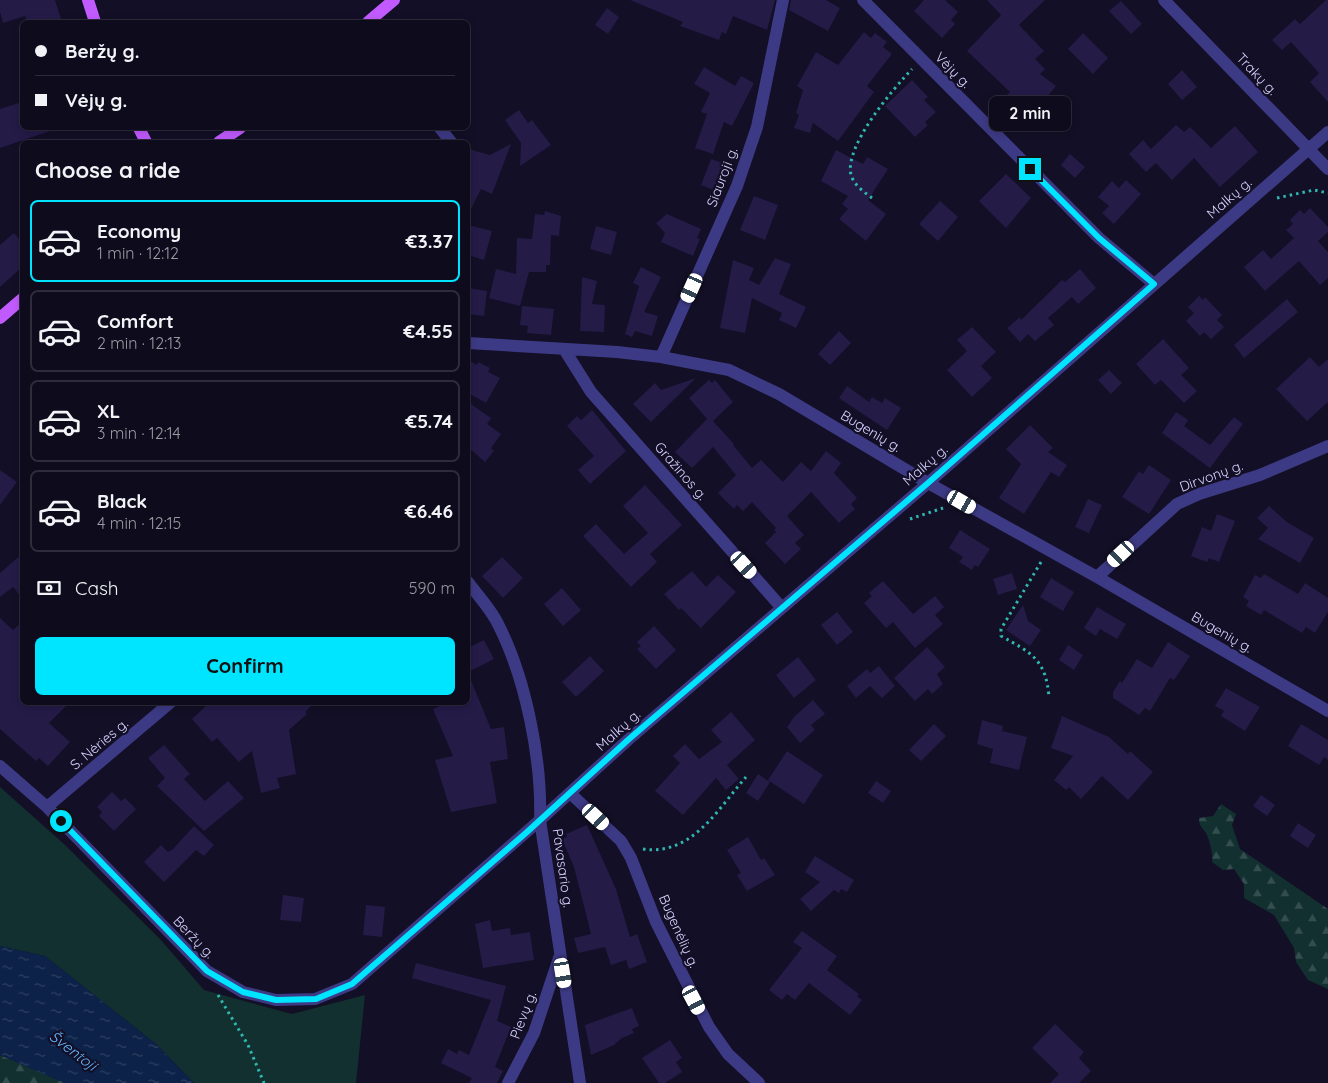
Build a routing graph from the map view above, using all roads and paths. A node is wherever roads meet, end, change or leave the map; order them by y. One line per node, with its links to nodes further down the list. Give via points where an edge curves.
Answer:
1 (88, 0): 6 (main road)
2 (394, 0): 7 (main road)
3 (783, 0): 24 (street, Siauroji g., via 757,127 737,186)
4 (863, 0): 8 (street, Vėjų g.)
5 (1167, 1): 14 (street, Trakų g.)
6 (94, 20)
7 (370, 20)
8 (921, 59): 17 (path, via 876,109 852,159 851,174 855,183); 19 (street, Vėjų g., via 1099,238)
9 (237, 130): 12 (main road)
10 (442, 130): 13 (street)
11 (1328, 132): 14 (street, Malkų g.)
12 (222, 140)
13 (449, 140)
14 (1309, 148): 15 (street, Trakų g.); 19 (street, Malkų g.)
15 (1328, 169)
16 (1328, 192): 18 (path, via 1314,190)
17 (872, 198)
18 (1271, 200)
19 (1154, 284): 26 (street, Malkų g.)
20 (20, 301): 21 (main road)
21 (0, 318)
22 (470, 343): 23 (street, Bugenių g.)
23 (564, 349): 24 (street, Bugenių g.); 32 (street, Gražinos g., via 591,392)
24 (661, 357): 26 (street, Bugenių g., via 729,370 779,394)
25 (1328, 446): 30 (street, Dirvonų g., via 1177,504)
26 (928, 483): 27 (street, Bugenių g.); 32 (street, Malkų g.)
27 (962, 502): 28 (path); 29 (street, Bugenių g.)
28 (908, 519)
29 (1048, 551): 30 (street, Bugenių g.); 33 (path, via 1001,628 1001,636 1039,661 1046,672)
30 (1097, 577): 35 (street, Bugenių g.)
31 (470, 585): 40 (street, Pavasario g., via 499,624 516,665 536,751 541,788)
32 (782, 608): 38 (street, Malkų g.)
33 (1050, 697)
34 (167, 705): 39 (street, S. Nėries g.)
35 (1328, 711)
36 (0, 766): 39 (street, Beržų g.)
37 (746, 777): 41 (path, via 701,829 681,844 657,851)
38 (570, 794): 40 (street, Malkų g.); 41 (street, Bugenėlių g.)
39 (47, 807): 43 (street, Beržų g.)
40 (540, 820): 42 (street, Pavasario g.); 43 (street, Beržų g., via 352,984 316,999 276,1000 243,992)
41 (621, 841): 47 (street, Bugenėlių g., via 656,922 709,1027 728,1054)
42 (560, 956): 45 (street, Pievų g., via 534,1033); 46 (street, Pavasario g.)
43 (207, 971): 44 (path, via 224,1008 248,1045)
44 (264, 1083)
45 (508, 1083)
46 (580, 1083)
47 (759, 1083)

